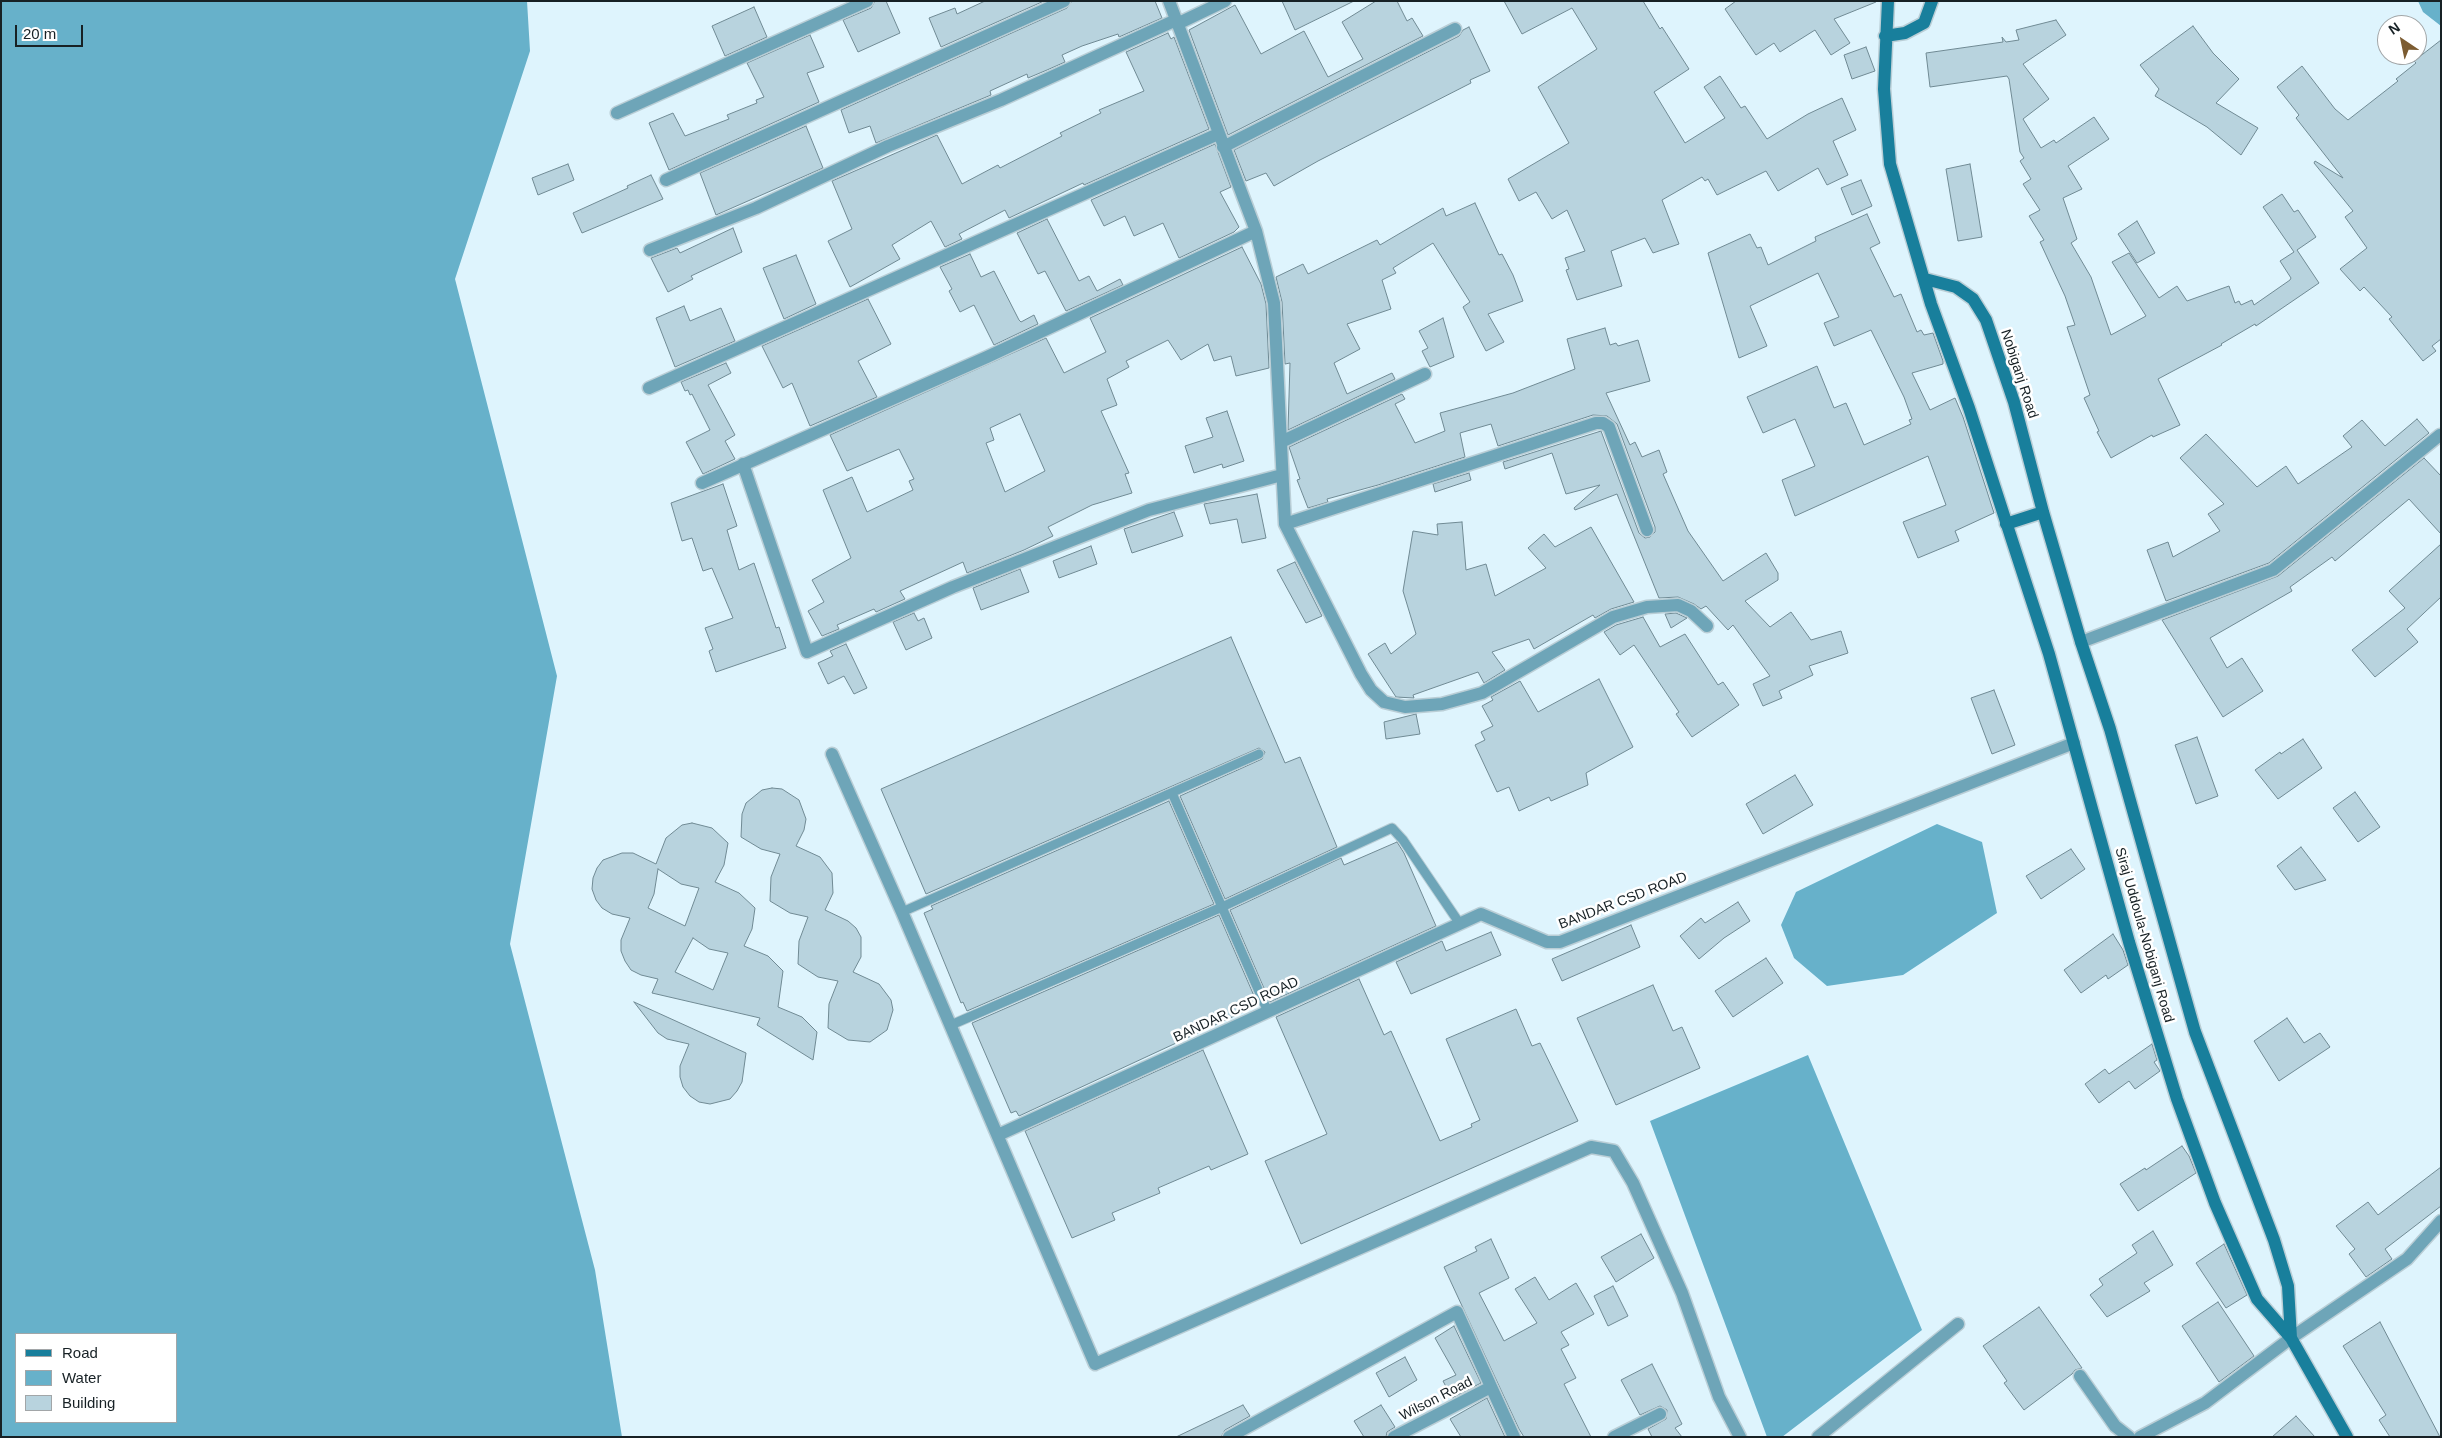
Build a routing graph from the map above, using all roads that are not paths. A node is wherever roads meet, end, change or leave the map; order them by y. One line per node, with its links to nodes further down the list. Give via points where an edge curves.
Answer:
1 (867, 1): 10 (street)
2 (1064, 1): 13 (street)
3 (1169, 1): 7 (street)
4 (1225, 1): 7 (street)
5 (1888, 1): 9 (main road)
6 (1932, 1): 9 (main road, via 1924,23 1905,33)
7 (1176, 22): 11 (street); 15 (street, via 888,146 756,208)
8 (1455, 29): 12 (street)
9 (1885, 36): 16 (main road, via 1884,89 1890,164)
10 (617, 113)
11 (1218, 134): 12 (street); 18 (street)
12 (1223, 147): 14 (street)
13 (666, 180)
14 (1256, 231): 20 (street, via 1274,303); 21 (street, via 986,357)
15 (650, 250)
16 (1925, 279): 24 (main road, Nobiganj Road, via 1956,287 1973,299 1986,320 2014,402); 26 (main road)
17 (1426, 374): 20 (street)
18 (649, 388)
19 (2440, 435): 29 (street, via 2273,570)
20 (1281, 442): 22 (street)
21 (743, 464): 22 (street, via 807,652 953,587 1149,510); 23 (street)
22 (1282, 474): 25 (street)
23 (702, 483)
24 (2043, 512): 26 (main road); 29 (main road, Siraj Uddoula-Nobiganj Road)
25 (1285, 524): 27 (street, via 1603,423 1609,427); 28 (street, via 1361,674 1384,702 1405,707 1482,694 1613,617 1647,607 1678,605 1691,611)
26 (2006, 524): 30 (main road, Siraj Uddoula-Nobiganj Road, via 2049,654)
27 (1647, 530)
28 (1707, 626)
29 (2081, 642): 42 (main road, Siraj Uddoula-Nobiganj Road, via 2110,729 2195,1032 2274,1240 2288,1286)
30 (2074, 743): 36 (street, BANDAR CSD ROAD, via 1560,942 1547,942 1481,914); 42 (main road, Siraj Uddoula-Nobiganj Road, via 2129,942 2177,1098 2215,1203 2258,1299)
31 (832, 754): 35 (street)
32 (1259, 754): 33 (lane)
33 (1172, 793): 34 (lane); 35 (lane)
34 (1222, 907): 36 (lane, via 1392,828); 37 (lane); 38 (lane)
35 (902, 912): 38 (street)
36 (1460, 924): 37 (street, BANDAR CSD ROAD)
37 (1268, 1012): 39 (street, BANDAR CSD ROAD)
38 (951, 1025): 39 (street)
39 (998, 1135): 50 (street, via 1095,1364 1591,1147 1614,1151 1633,1183 1682,1293 1719,1397)
40 (2441, 1221): 42 (street, via 2407,1259)
41 (1958, 1324): 51 (street)
42 (2291, 1338): 53 (street, via 2206,1403); 54 (main road, Siraj Uddoula-Nobiganj Road)
43 (2080, 1376): 52 (street, via 2115,1426)
44 (1491, 1387): 46 (street, via 1457,1312); 47 (street, Wilson Road); 48 (street)
45 (1660, 1414): 49 (street)
46 (1229, 1437)
47 (1394, 1437)
48 (1514, 1437)
49 (1614, 1437)
50 (1740, 1437)
51 (1818, 1437)
52 (2129, 1437)
53 (2140, 1437)
54 (2347, 1437)

